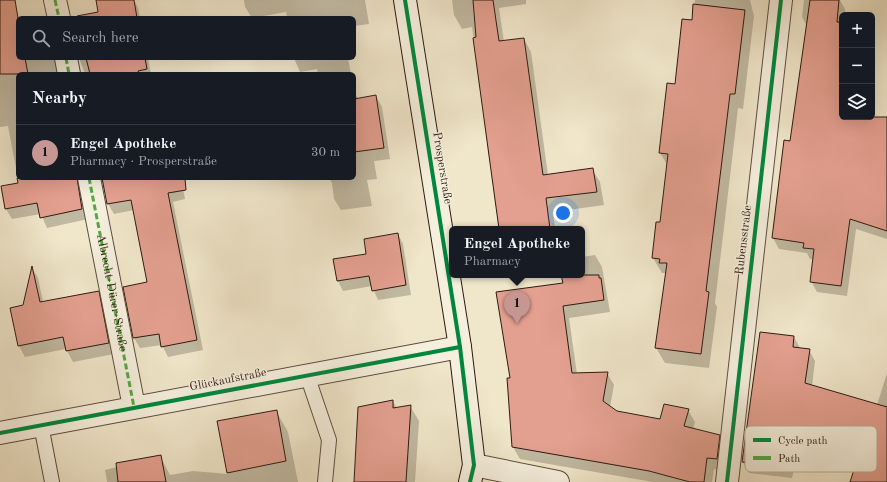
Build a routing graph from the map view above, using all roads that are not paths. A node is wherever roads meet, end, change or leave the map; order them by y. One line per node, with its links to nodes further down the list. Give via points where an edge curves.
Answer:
1 (56, 0): 4 (street)
2 (405, 0): 8 (street, Prosperstraße)
3 (782, 0): 19 (street, Rubensstraße)
4 (59, 16)
5 (66, 60): 6 (street)
6 (69, 72)
7 (89, 180): 12 (street, Albrecht-Dürer-Straße)
8 (449, 278)
9 (449, 278): 10 (street, Prosperstraße)
10 (460, 347): 11 (street, Glückaufstraße); 15 (street, Prosperstraße)
11 (307, 375): 12 (street, Glückaufstraße); 17 (lane, via 329,440)
12 (134, 407): 13 (street, Glückaufstraße)
13 (41, 425): 14 (street, Glückaufstraße); 16 (lane)
14 (0, 433)
15 (472, 473): 18 (street)
16 (52, 482)
17 (326, 482)
18 (558, 482)
19 (727, 482)

